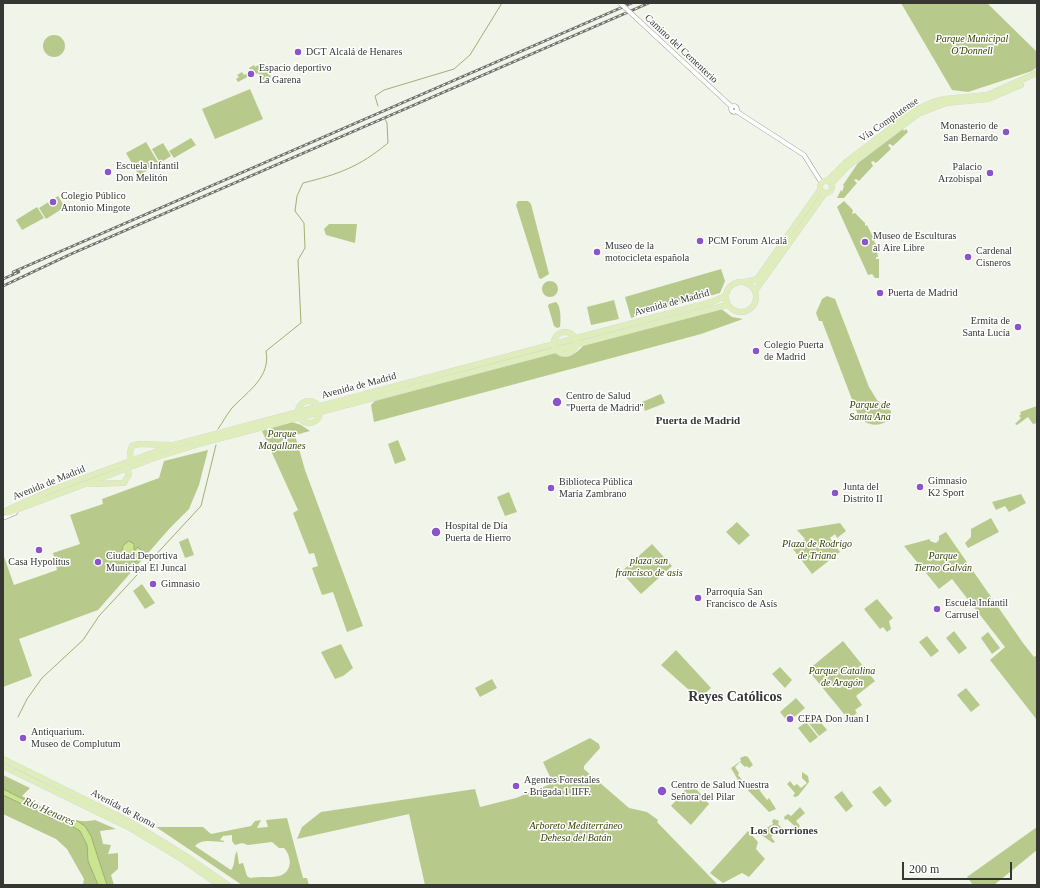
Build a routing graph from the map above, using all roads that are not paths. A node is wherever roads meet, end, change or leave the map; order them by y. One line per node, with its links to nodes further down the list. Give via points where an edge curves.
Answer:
1 (620, 3): 4 (street, Camino del Cementerio, bridge, via 732,107 732,112 736,111 804,155)
2 (1037, 73): 5 (main road, Vía Complutense, via 987,95 945,99 915,110 845,163)
3 (1037, 77): 5 (main road, Vía Complutense, via 988,99 946,103 918,114)
4 (821, 182): 5 (main road); 6 (main road)
5 (830, 182): 6 (main road, via 831,191)
6 (823, 191): 7 (main road, via 757,279); 8 (main road)
7 (745, 282): 8 (main road); 9 (main road, via 735,282)
8 (755, 291): 10 (main road, via 756,301 750,310 736,312)
9 (725, 296): 10 (main road); 11 (main road, Avenida de Madrid)
10 (727, 304): 11 (main road, Avenida de Madrid)
11 (576, 341): 12 (main road, Avenida de Madrid); 12 (main road, via 573,351 569,354 563,354); 12 (main road, via 569,332 560,333 555,338)
12 (555, 346): 13 (main road, Avenida de Madrid)
13 (319, 408): 14 (main road, Avenida de Madrid); 14 (main road, via 313,401 305,401 300,406); 14 (main road, via 318,418 312,422 306,422)
14 (298, 414): 15 (main road, Avenida de Madrid); 18 (main road, Avenida de Madrid)
15 (174, 445): 16 (main road, Avenida de Madrid); 16 (main road, via 132,446)
16 (131, 461): 17 (main road, Avenida de Madrid); 18 (main road)
17 (122, 464): 19 (main road); 21 (main road, Avenida de Madrid)
18 (137, 465): 19 (main road, Avenida de Madrid)
19 (128, 468): 20 (main road, Avenida de Madrid); 20 (main road, via 129,474 124,483)
20 (83, 485): 21 (main road, Avenida de Madrid)
21 (35, 500): 22 (main road, Avenida de Madrid); 23 (street)
22 (3, 512)
23 (3, 518)
24 (3, 759): 27 (main road, Avenida de Roma, via 132,823)
25 (3, 766): 26 (main road, Avenida de Roma, via 130,828)
26 (219, 885)
27 (228, 885)

